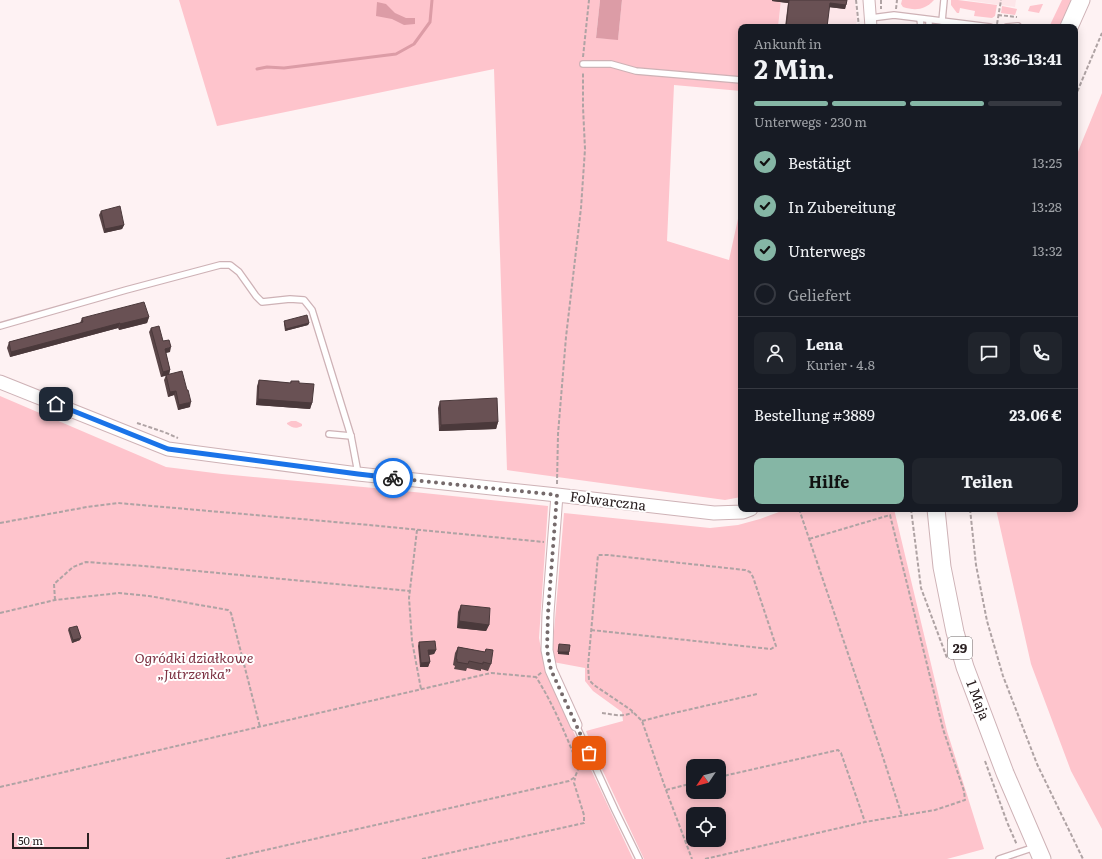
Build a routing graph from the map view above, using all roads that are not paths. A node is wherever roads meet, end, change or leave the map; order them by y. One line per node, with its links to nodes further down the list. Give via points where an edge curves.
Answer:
1 (869, 0): 7 (street)
2 (944, 0): 6 (lane)
3 (1081, 0): 11 (main road)
4 (920, 19): 5 (lane); 7 (lane, via 894,15); 8 (lane)
5 (929, 20): 6 (lane); 9 (lane)
6 (942, 21): 10 (lane)
7 (871, 22)
8 (921, 24)
9 (929, 24)
10 (966, 24)
11 (1070, 24)
12 (583, 64): 13 (lane, via 611,64 636,71)
13 (738, 80)
14 (0, 326): 17 (lane, via 220,265 230,265 239,272 262,302 304,300 312,310)
15 (0, 382): 18 (street, Folwarczna, via 168,449)
16 (329, 434): 17 (lane)
17 (351, 436): 18 (lane)
18 (358, 474): 19 (street, Folwarczna)
19 (557, 495): 20 (street, Folwarczna, via 714,513); 22 (street, via 547,650 550,668)
20 (743, 512)
21 (936, 512): 23 (main road, 1 Maja / 29, via 942,566 965,666)
22 (576, 725): 24 (lane)
23 (1039, 853): 25 (lane)
24 (639, 859)
25 (999, 859)

